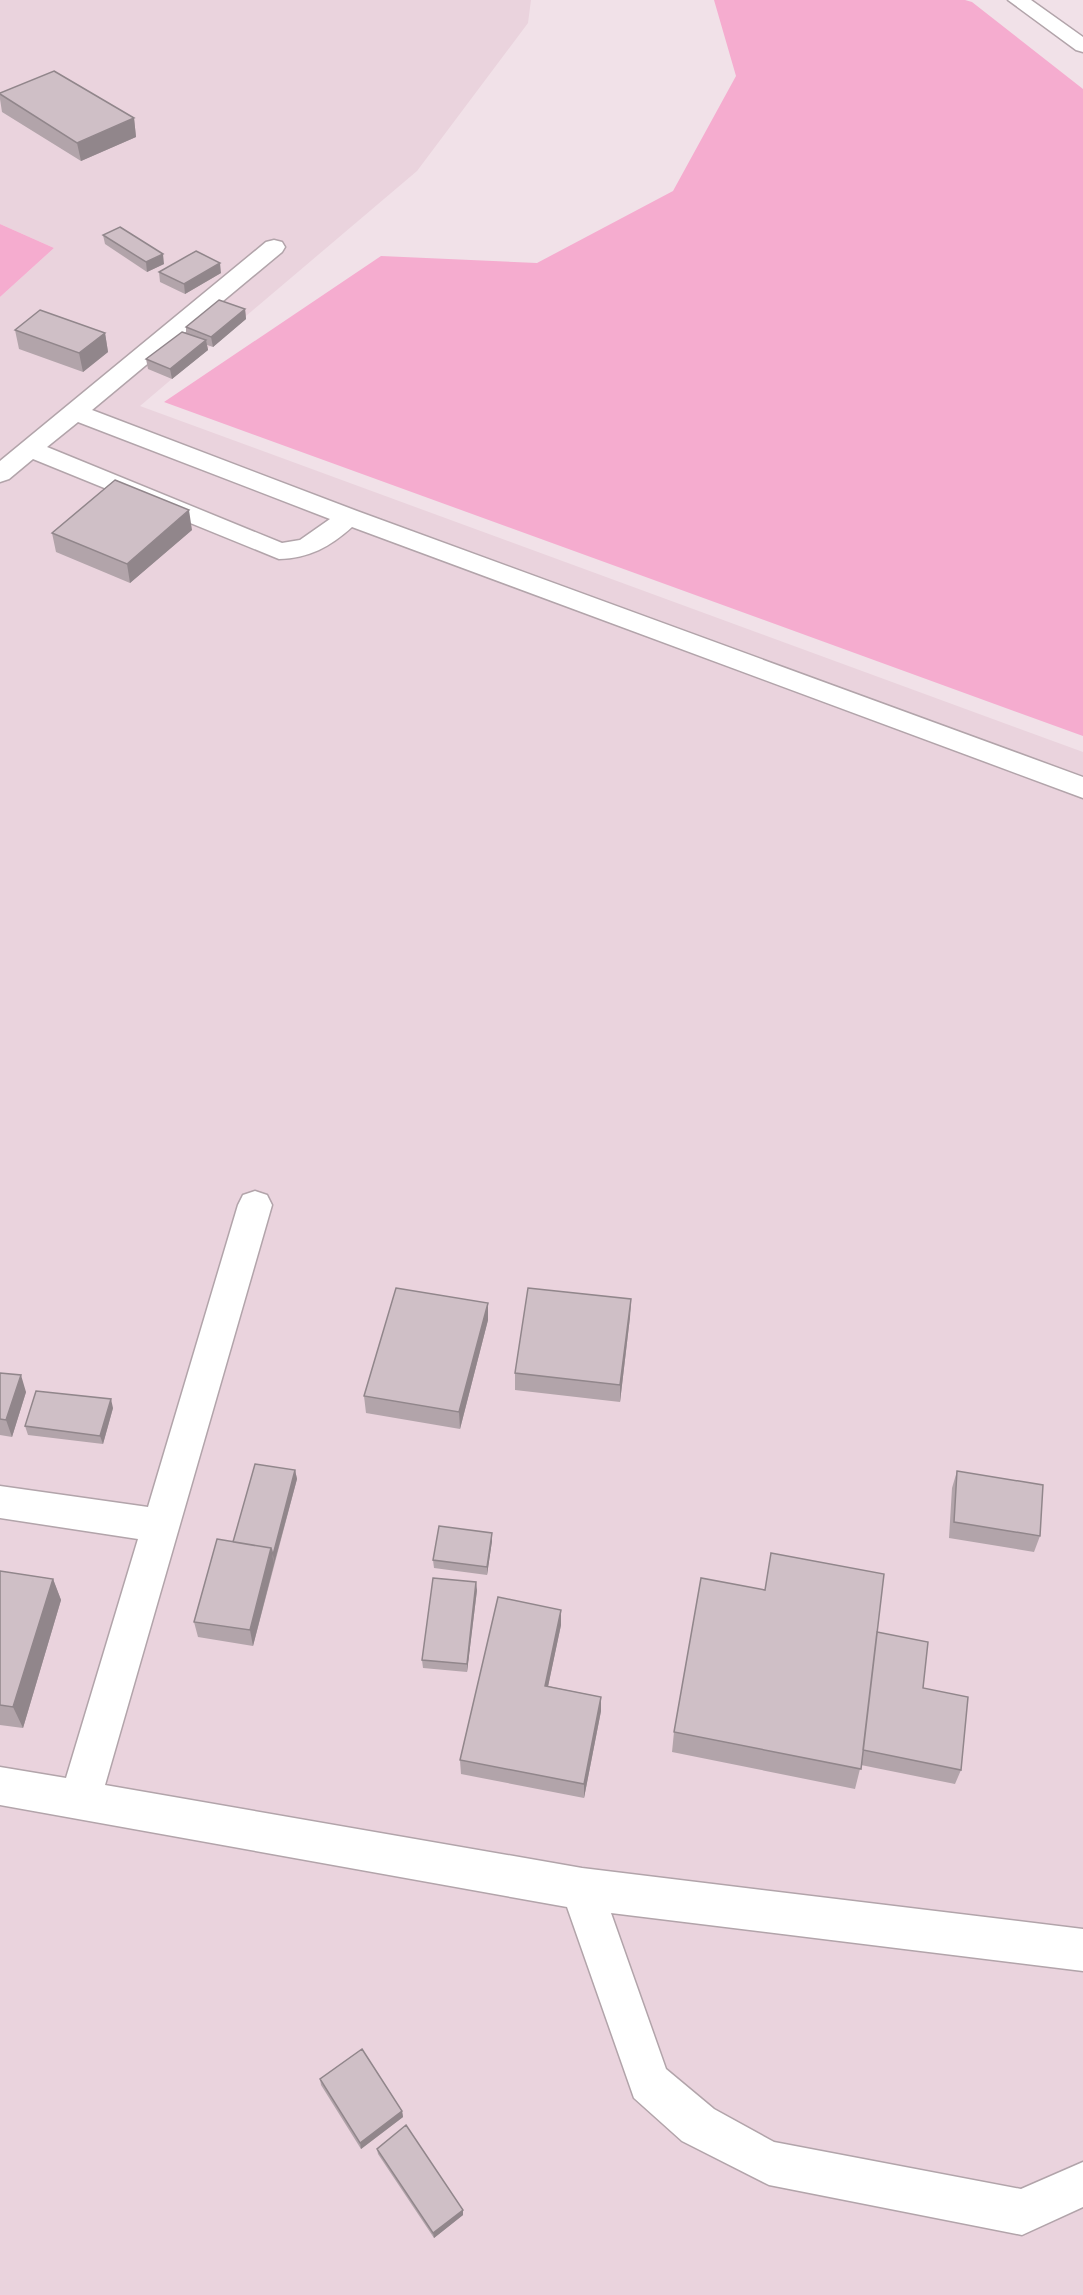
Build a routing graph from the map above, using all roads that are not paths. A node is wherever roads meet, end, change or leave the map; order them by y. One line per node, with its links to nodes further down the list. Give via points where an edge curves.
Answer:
1 (1018, 0): 2 (lane)
2 (1083, 46)
3 (274, 247): 4 (lane)
4 (76, 412): 5 (lane); 7 (lane)
5 (32, 450): 6 (lane); 7 (lane, via 279,551 312,547)
6 (0, 474)
7 (348, 518): 8 (lane)
8 (1083, 788)
9 (255, 1205): 11 (lane)
10 (0, 1502): 11 (lane)
11 (161, 1526): 13 (lane)
12 (0, 1786): 13 (lane)
13 (80, 1800): 14 (lane)
14 (582, 1889): 15 (lane); 16 (lane, via 649,2083 698,2125 768,2163 1022,2212)
15 (1083, 1950)
16 (1083, 2184)

